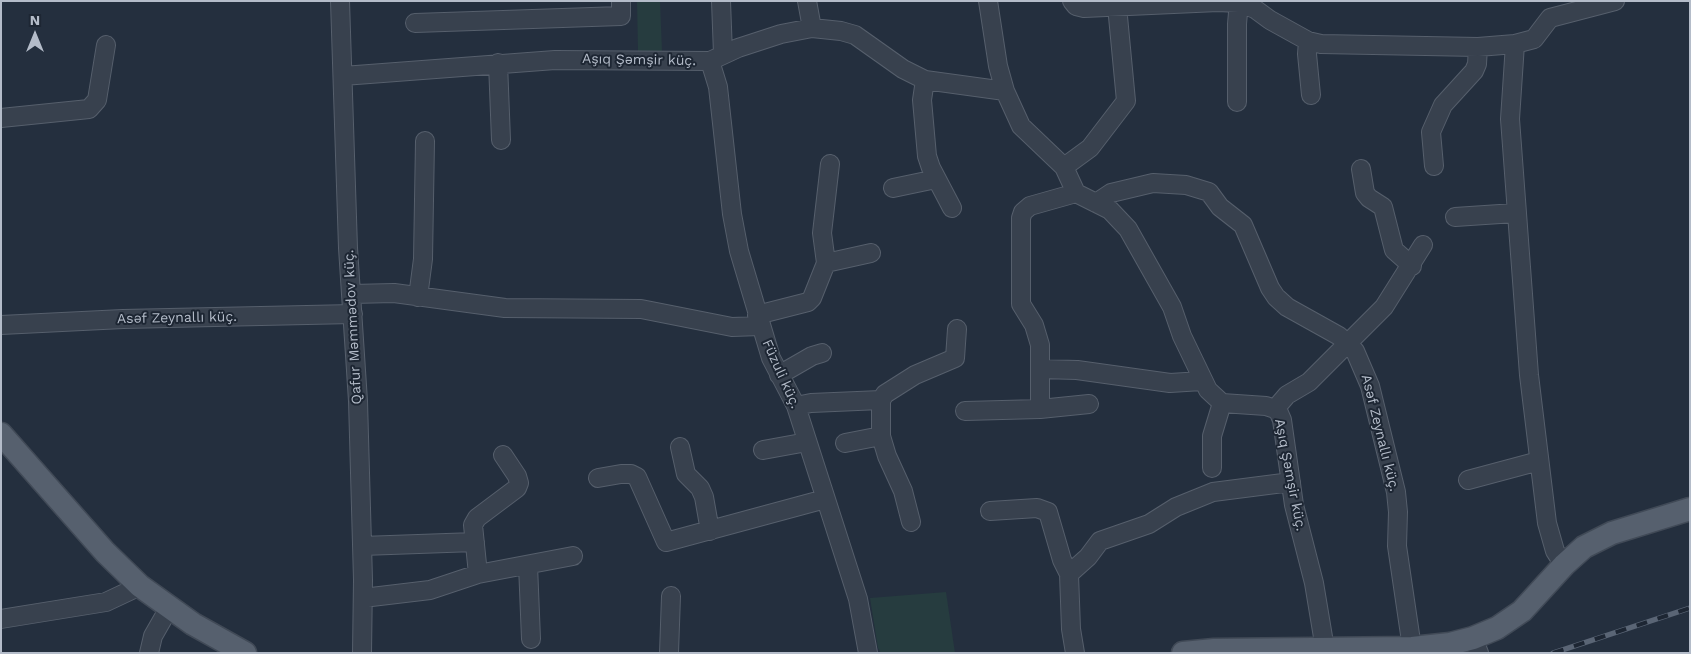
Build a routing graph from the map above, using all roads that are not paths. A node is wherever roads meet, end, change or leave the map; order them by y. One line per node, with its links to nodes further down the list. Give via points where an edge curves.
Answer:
1 (340, 1): 18 (street, Qafur Məmmədov küç.)
2 (620, 1): 10 (street, via 621,16)
3 (721, 1): 16 (street, Füzuli küç.)
4 (807, 1): 11 (street)
5 (988, 1): 20 (street)
6 (1072, 1): 9 (street, via 1084,8)
7 (1614, 1): 13 (street, via 1550,18 1537,36)
8 (1239, 2): 9 (street); 12 (street); 22 (street)
9 (1117, 6): 28 (street, via 1126,101 1090,148)
10 (416, 23)
11 (812, 28): 16 (street, Aşıq Şəmşir küç., via 781,34); 19 (street, Aşıq Şəmşir küç., via 855,35 903,69)
12 (1308, 41): 15 (street, via 1330,45); 21 (street)
13 (1515, 44): 15 (street); 35 (street, via 1510,119)
14 (106, 45): 23 (street, via 97,100 89,109)
15 (1478, 47): 27 (street, via 1474,71 1444,105 1431,132)
16 (716, 58): 17 (street, Aşıq Şəmşir küç.); 44 (street, Füzuli küç., via 736,236)
17 (498, 63): 18 (street, Aşıq Şəmşir küç.); 24 (street)
18 (343, 76): 41 (street, Qafur Məmmədov küç.)
19 (925, 80): 20 (street, Aşıq Şəmşir küç.); 30 (street, via 922,100 925,146)
20 (1005, 91): 28 (street, via 1021,126)
21 (1311, 95)
22 (1237, 102)
23 (1, 118)
24 (501, 140)
25 (425, 141): 42 (street, via 423,259)
26 (830, 164): 39 (street, via 822,233)
27 (1434, 166)
28 (1064, 167): 32 (street)
29 (1361, 169): 40 (street, via 1365,192 1383,207 1394,250)
30 (936, 179): 31 (street); 34 (street)
31 (893, 188)
32 (1076, 193): 33 (street); 49 (street, via 1030,206 1020,218 1021,304 1036,330)
33 (1096, 203): 47 (street, Asəf Zeynallı küç., via 1111,192 1153,183 1186,185 1209,192 1243,225 1276,297); 51 (street, via 1110,210 1128,229 1172,307)
34 (952, 208)
35 (1515, 213): 36 (street); 66 (street, via 1528,375)
36 (1455, 216)
37 (1423, 245): 40 (street)
38 (871, 253): 39 (street)
39 (826, 263): 44 (street, via 808,302)
40 (1412, 266): 47 (street, via 1384,307)
41 (352, 294): 42 (street, via 386,293); 43 (street, Qafur Məmmədov küç.)
42 (418, 297): 44 (street, via 505,308 641,309 732,326)
43 (353, 314): 45 (street, Asəf Zeynallı küç.); 77 (street, Qafur Məmmədov küç.)
44 (758, 321): 50 (street, Füzuli küç.)
45 (1, 325)
46 (956, 329): 52 (street, via 955,358 915,375)
47 (1348, 344): 57 (street); 90 (street, Asəf Zeynallı küç., via 1359,357 1370,386 1396,492 1396,541)
48 (822, 353): 50 (street)
49 (1040, 369): 51 (street, via 1077,370 1170,383); 56 (street)
50 (779, 374): 55 (street, Füzuli küç.)
51 (1202, 381): 53 (street)
52 (881, 400): 55 (street); 60 (street)
53 (1222, 403): 57 (street, Aşıq Şəmşir küç.); 67 (street, via 1212,436)
54 (1089, 404): 56 (street)
55 (796, 406): 61 (street, Füzuli küç.)
56 (1040, 409): 58 (street)
57 (1275, 409): 70 (street, Aşıq Şəmşir küç., via 1282,420)
58 (965, 411)
59 (1, 434): 83 (main road, via 105,552)
60 (881, 436): 62 (street); 74 (street, via 903,491)
61 (807, 442): 64 (street); 71 (street, Füzuli küç.)
62 (845, 443)
63 (680, 447): 75 (street, via 686,474 704,497)
64 (763, 450)
65 (504, 455): 76 (street, via 517,476 518,488 477,518 473,525)
66 (1539, 460): 69 (street); 80 (street, via 1546,524 1555,551)
67 (1212, 468)
68 (598, 478): 75 (street, via 621,474 637,477 666,542)
69 (1468, 480)
70 (1290, 482): 82 (street, via 1213,492 1183,504 1148,524 1100,541); 91 (street, Aşıq Şəmşir küç., via 1314,583)
71 (825, 499): 75 (street); 97 (street, Füzuli küç., via 858,599)
72 (1690, 509): 80 (main road, via 1612,534 1584,547)
73 (990, 511): 82 (street, via 1037,508 1048,512)
74 (910, 522)
75 (710, 530)
76 (475, 542): 77 (street); 81 (street)
77 (362, 546): 85 (street, Qafur Məmmədov küç.)
78 (573, 556): 79 (street)
79 (528, 565): 81 (street); 88 (street)
80 (1564, 565): 89 (main road, via 1522,611)
81 (478, 574): 85 (street, via 430,590)
82 (1069, 574): 98 (street)
83 (140, 586): 86 (main road); 87 (street, via 106,602)
84 (671, 596): 96 (street)
85 (363, 598): 95 (street, Qafur Məmmədov küç.)
86 (169, 608): 93 (street, via 153,636); 94 (main road)
87 (1, 619)
88 (531, 639)
89 (1476, 646): 90 (main road, via 1450,644)
90 (1412, 648): 92 (main road)
91 (1325, 649): 92 (main road); 99 (main road)
92 (1370, 651)
93 (149, 653)
94 (245, 653)
95 (362, 653)
96 (669, 653)
97 (868, 653)
98 (1075, 653)
99 (1183, 653)

